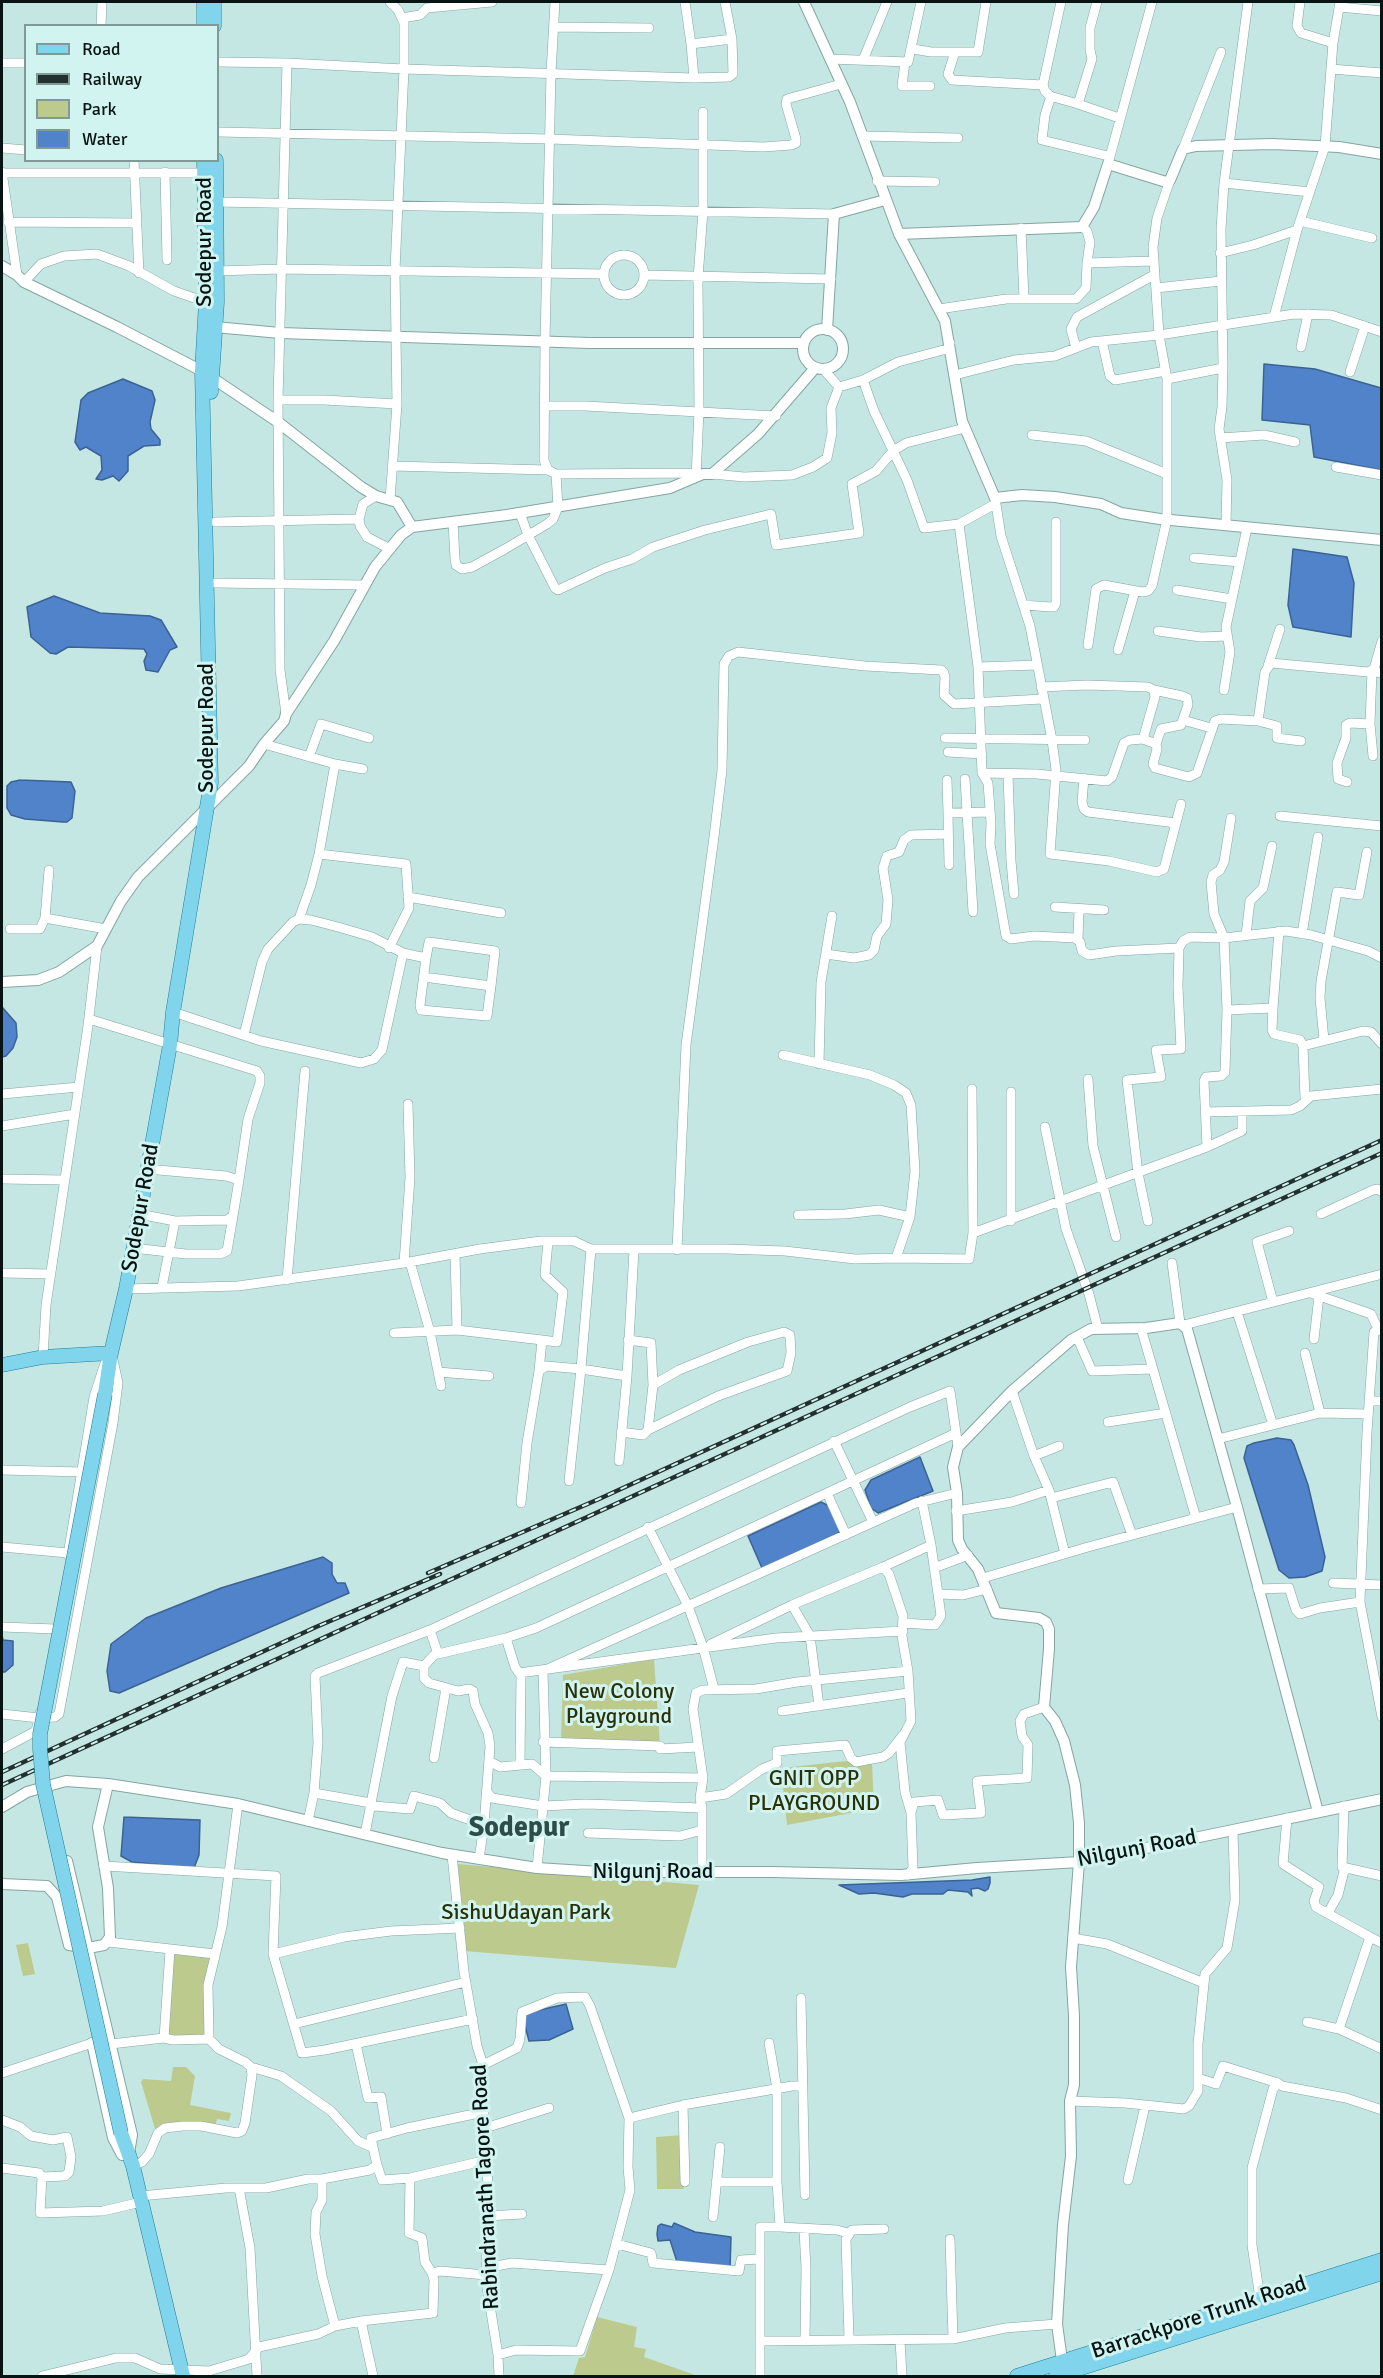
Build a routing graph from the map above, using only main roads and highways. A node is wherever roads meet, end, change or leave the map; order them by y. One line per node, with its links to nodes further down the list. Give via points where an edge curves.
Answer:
1 (204, 2): 3 (main road)
2 (214, 2): 4 (main road)
3 (204, 24)
4 (214, 24)
5 (216, 162): 7 (main road, via 215,327)
6 (204, 166): 7 (main road, Sodepur Road)
7 (206, 374): 8 (main road, Sodepur Road); 8 (main road, via 215,522 215,690)
8 (210, 695): 9 (main road, Sodepur Road, via 211,783 170,1045)
9 (111, 1353): 10 (main road, via 43,1357); 14 (main road, Sodepur Road, bridge, via 40,1749 43,1784)
10 (2, 1365)
11 (1382, 2260): 13 (main road, Barrackpore Trunk Road, via 1260,2298)
12 (1382, 2273): 13 (main road, Barrackpore Trunk Road)
13 (1061, 2372): 15 (main road, Barrackpore Trunk Road)
14 (178, 2373)
15 (1017, 2376)

